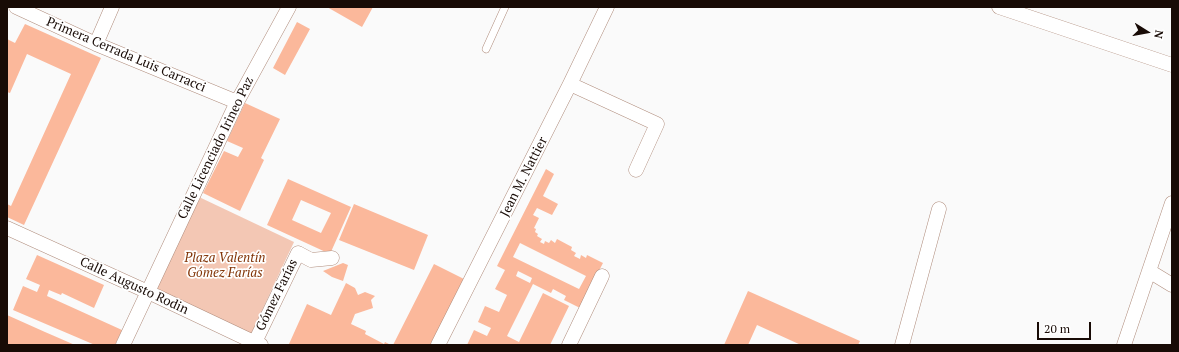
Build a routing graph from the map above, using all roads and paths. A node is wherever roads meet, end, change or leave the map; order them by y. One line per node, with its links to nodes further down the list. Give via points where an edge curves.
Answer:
1 (16, 7): 7 (street, Primera Cerrada Luis Carracci)
2 (112, 7): 7 (street)
3 (289, 7): 11 (street, Calle Licenciado Irineo Paz)
4 (504, 7): 8 (lane)
5 (607, 7): 10 (street, Jean M. Nattier)
6 (999, 7): 9 (street)
7 (96, 44): 11 (street, Primera Cerrada Luis Carracci)
8 (486, 48)
9 (1172, 65)
10 (570, 84): 12 (street, via 657,124); 23 (street, Jean M. Nattier)
11 (237, 102): 20 (street, Calle Licenciado Irineo Paz)
12 (636, 170)
13 (1172, 204): 17 (street)
14 (939, 209): 25 (street)
15 (7, 228): 20 (street, Calle Augusto Rodin)
16 (332, 258): 22 (street, Gómez Farías, via 311,260 298,253 255,342)
17 (1149, 272): 19 (street); 26 (street)
18 (602, 276): 24 (street)
19 (1172, 285)
20 (148, 292): 21 (street, Calle Licenciado Irineo Paz); 22 (street, Calle Augusto Rodin)
21 (123, 345)
22 (261, 345)
23 (438, 345)
24 (569, 345)
25 (902, 345)
26 (1124, 345)

